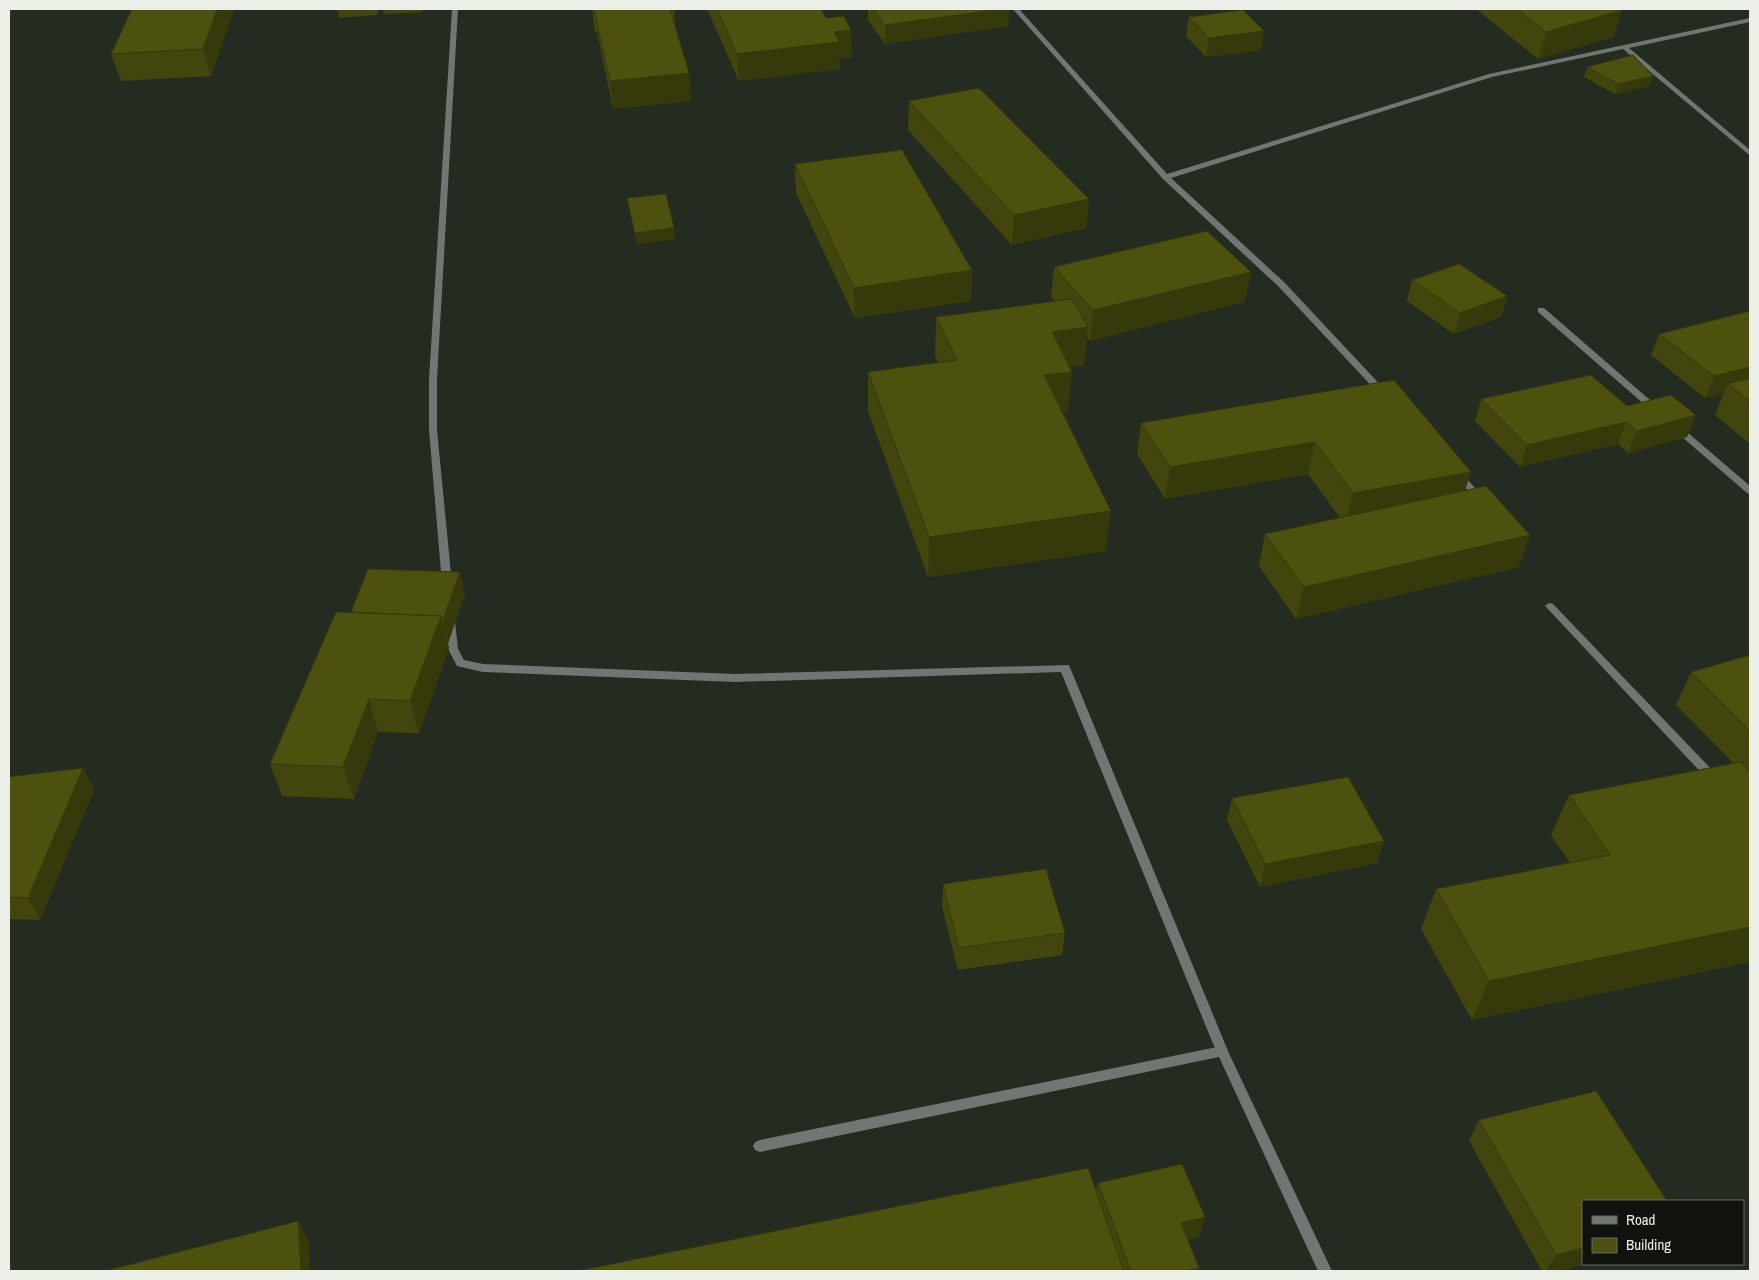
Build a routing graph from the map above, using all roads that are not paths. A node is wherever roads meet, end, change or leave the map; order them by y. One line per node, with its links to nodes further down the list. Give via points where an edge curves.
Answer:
1 (455, 9): 14 (street, via 433,430)
2 (1016, 9): 6 (street)
3 (1750, 20): 4 (street)
4 (1625, 47): 5 (street); 6 (street, via 1491,75)
5 (1750, 152)
6 (1166, 177): 8 (street, via 1282,285)
7 (1541, 310): 9 (street)
8 (1390, 401)
9 (1661, 414)
10 (1669, 421): 13 (street)
11 (1451, 467): 12 (street)
12 (1471, 489)
13 (1750, 491)
14 (448, 590)
15 (1550, 606): 17 (street)
16 (449, 609): 18 (street, via 453,649 461,664 483,668 735,678 1065,668)
17 (1724, 789)
18 (1222, 1051): 19 (street); 20 (street)
19 (760, 1146)
20 (1325, 1271)

